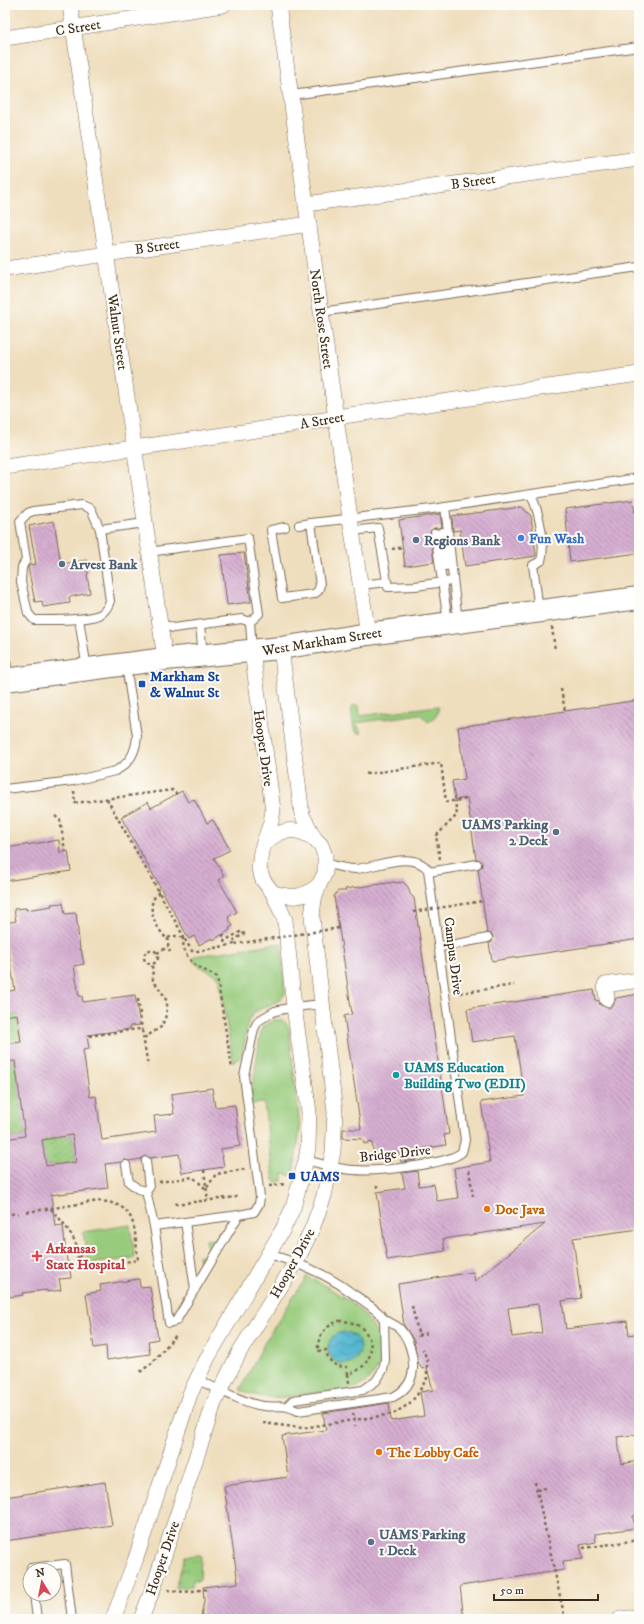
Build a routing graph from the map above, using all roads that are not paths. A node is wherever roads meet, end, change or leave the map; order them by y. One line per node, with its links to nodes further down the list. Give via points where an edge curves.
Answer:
1 (70, 5): 4 (street, Walnut Street)
2 (223, 5): 4 (street, C Street)
3 (278, 5): 7 (street, North Rose Street)
4 (74, 28): 5 (street, C Street); 11 (street, Walnut Street)
5 (5, 38)
6 (639, 47): 7 (lane)
7 (292, 96): 9 (street, North Rose Street)
8 (639, 159): 9 (street, B Street)
9 (306, 204): 10 (street, North Rose Street)
10 (309, 224): 11 (street, B Street); 14 (street, North Rose Street)
11 (106, 253): 13 (street, B Street); 17 (street, Walnut Street)
12 (639, 266): 14 (lane)
13 (5, 269)
14 (321, 312): 16 (street, North Rose Street)
15 (639, 374): 16 (street, A Street)
16 (336, 417): 17 (street, A Street); 24 (street, North Rose Street)
17 (135, 448): 18 (street, A Street); 22 (street, Walnut Street)
18 (5, 467)
19 (639, 478): 20 (lane)
20 (531, 495): 21 (lane); 35 (lane, via 538,515 543,553 541,561 533,565)
21 (437, 511): 24 (lane); 31 (lane)
22 (146, 523): 27 (lane); 29 (street, Walnut Street)
23 (311, 523): 24 (lane); 25 (lane); 26 (lane, via 320,584 314,594 282,598 271,530)
24 (351, 524): 30 (lane, via 378,528); 32 (street, North Rose Street)
25 (299, 525)
26 (285, 528)
27 (100, 529): 34 (lane, via 110,601 107,609 99,615); 34 (lane, via 91,509 82,505 33,511 20,521 26,560 22,567 21,582 28,613 34,620)
28 (439, 532): 31 (lane)
29 (150, 552): 36 (lane, via 248,538 259,614); 38 (street, Walnut Street)
30 (387, 582): 31 (lane, via 388,587); 32 (lane)
31 (447, 582): 37 (lane)
32 (360, 585): 40 (street, North Rose Street)
33 (639, 598): 35 (main road, West Markham Street)
34 (79, 619): 47 (lane)
35 (545, 619): 37 (main road, West Markham Street)
36 (250, 622): 39 (lane, via 242,619); 42 (lane)
37 (454, 622): 40 (main road, West Markham Street)
38 (160, 623): 39 (lane, via 173,628); 45 (street, Walnut Street)
39 (200, 624): 44 (lane)
40 (368, 634): 41 (main road, West Markham Street)
41 (281, 648): 42 (main road, West Markham Street); 50 (street, Hooper Drive, via 302,815)
42 (252, 651): 44 (main road, West Markham Street); 51 (street, Hooper Drive, via 273,810)
43 (5, 655): 48 (lane)
44 (203, 656): 45 (main road, West Markham Street)
45 (165, 659): 46 (main road, West Markham Street)
46 (125, 665): 47 (main road, West Markham Street); 49 (lane, via 137,736 134,752 129,761 120,769 73,781)
47 (87, 670): 48 (main road, West Markham Street)
48 (7, 680)
49 (5, 789)
50 (315, 838): 51 (street, via 305,832 285,831 273,836); 52 (street, Hooper Drive, via 321,845)
51 (264, 844): 56 (street, Hooper Drive, via 259,869 263,880)
52 (325, 863): 54 (lane, via 354,869 413,860 425,865); 55 (street, Hooper Drive, via 325,873)
53 (477, 864): 54 (lane)
54 (429, 872): 58 (lane, Campus Drive)
55 (319, 885): 56 (street, via 297,897); 61 (street, Hooper Drive, via 312,917)
56 (273, 893): 62 (street, Hooper Drive, via 285,920)
57 (488, 938): 58 (lane)
58 (440, 946): 63 (lane, Campus Drive, via 465,1134)
59 (639, 980): 60 (street, via 605,985)
60 (607, 999)
61 (322, 1004): 62 (lane); 67 (street, Hooper Drive, via 334,1112)
62 (294, 1007): 64 (street, Hooper Drive, via 309,1112); 69 (lane, via 275,1011 258,1021 254,1029 244,1076 260,1196 254,1212)
63 (462, 1152): 67 (lane, Bridge Drive, via 443,1161 371,1171)
64 (306, 1160): 67 (lane, Bridge Drive); 72 (street, Hooper Drive, via 293,1208)
65 (146, 1161): 68 (lane)
66 (126, 1165): 68 (lane, via 129,1182 138,1189)
67 (330, 1166): 73 (street, Hooper Drive, via 317,1216)
68 (147, 1187): 71 (lane)
69 (239, 1215): 70 (lane); 74 (lane)
70 (185, 1222): 71 (lane); 74 (lane)
71 (154, 1226): 74 (lane, via 169,1323 176,1321)
72 (269, 1254): 73 (lane); 76 (street, Hooper Drive, via 208,1357)
73 (296, 1262): 75 (lane, via 347,1290 380,1313); 77 (street, Hooper Drive, via 240,1351)
74 (195, 1289)
75 (384, 1319): 78 (lane, via 385,1360 383,1370 376,1381 363,1390 293,1400); 78 (lane, via 400,1329 410,1346 414,1362 413,1374 404,1390 393,1397 352,1404 298,1411)
76 (198, 1380): 77 (lane); 84 (street, Hooper Drive, via 190,1394 135,1561)
77 (221, 1390): 78 (lane, via 264,1406); 85 (street, Hooper Drive, via 214,1403 154,1586)
78 (287, 1406)
79 (62, 1564): 83 (lane, via 66,1564)
80 (35, 1602): 82 (lane)
81 (639, 1617): 86 (street)
82 (37, 1619)
83 (72, 1619)
84 (113, 1619)
85 (140, 1619)
86 (620, 1619)

